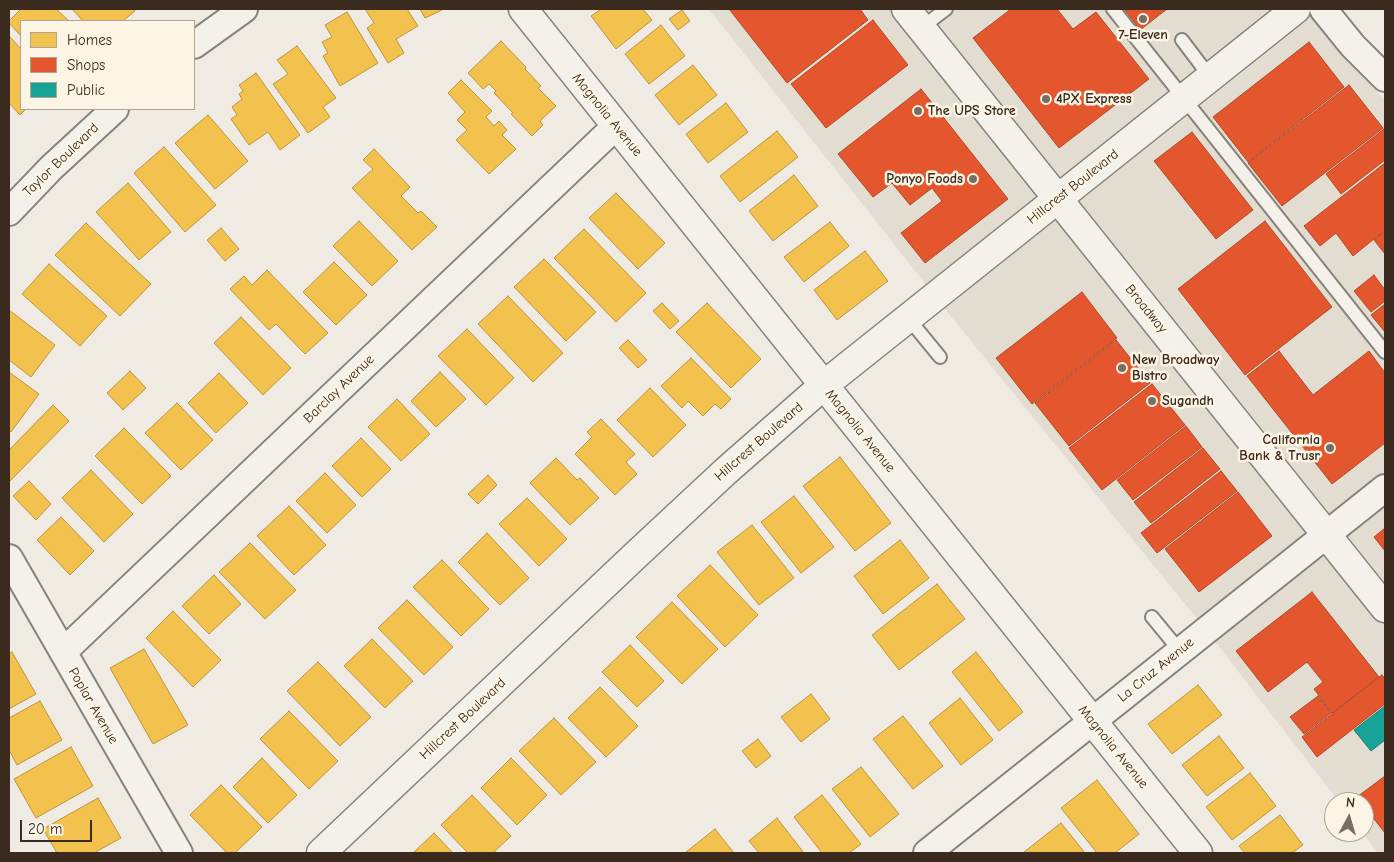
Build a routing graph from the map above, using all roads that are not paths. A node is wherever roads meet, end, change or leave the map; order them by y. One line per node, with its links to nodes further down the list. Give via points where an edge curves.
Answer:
1 (244, 9): 9 (street)
2 (523, 9): 14 (street, Magnolia Avenue)
3 (946, 9): 7 (lane)
4 (1113, 9): 12 (lane)
5 (1296, 9): 10 (street, Hillcrest Boulevard)
6 (1323, 9): 11 (street)
7 (913, 18): 15 (street, Broadway)
8 (1182, 40): 10 (lane)
9 (195, 44)
10 (1210, 77): 12 (street, Hillcrest Boulevard)
11 (1385, 78)
12 (1184, 98): 15 (street, Hillcrest Boulevard); 18 (lane)
13 (114, 110): 16 (street, Taylor Boulevard)
14 (616, 126): 20 (street, Magnolia Avenue); 27 (street, Barclay Avenue)
15 (1057, 198): 17 (street, Hillcrest Boulevard); 22 (street, Broadway)
16 (9, 212)
17 (908, 318): 19 (lane); 20 (street, Hillcrest Boulevard)
18 (1385, 352)
19 (940, 357)
20 (824, 385): 28 (street, Magnolia Avenue); 30 (street, Hillcrest Boulevard, via 726,471)
21 (1385, 488): 22 (street, La Cruz Avenue)
22 (1327, 534): 24 (street, Broadway); 26 (street, La Cruz Avenue)
23 (9, 558): 27 (street, Poplar Avenue)
24 (1385, 608)
25 (1152, 617): 26 (lane)
26 (1180, 651): 28 (street, La Cruz Avenue)
27 (63, 652): 29 (street, Poplar Avenue)
28 (1092, 721): 31 (street, La Cruz Avenue); 32 (street, Magnolia Avenue)
29 (179, 853)
30 (321, 853)
31 (927, 853)
32 (1198, 853)

